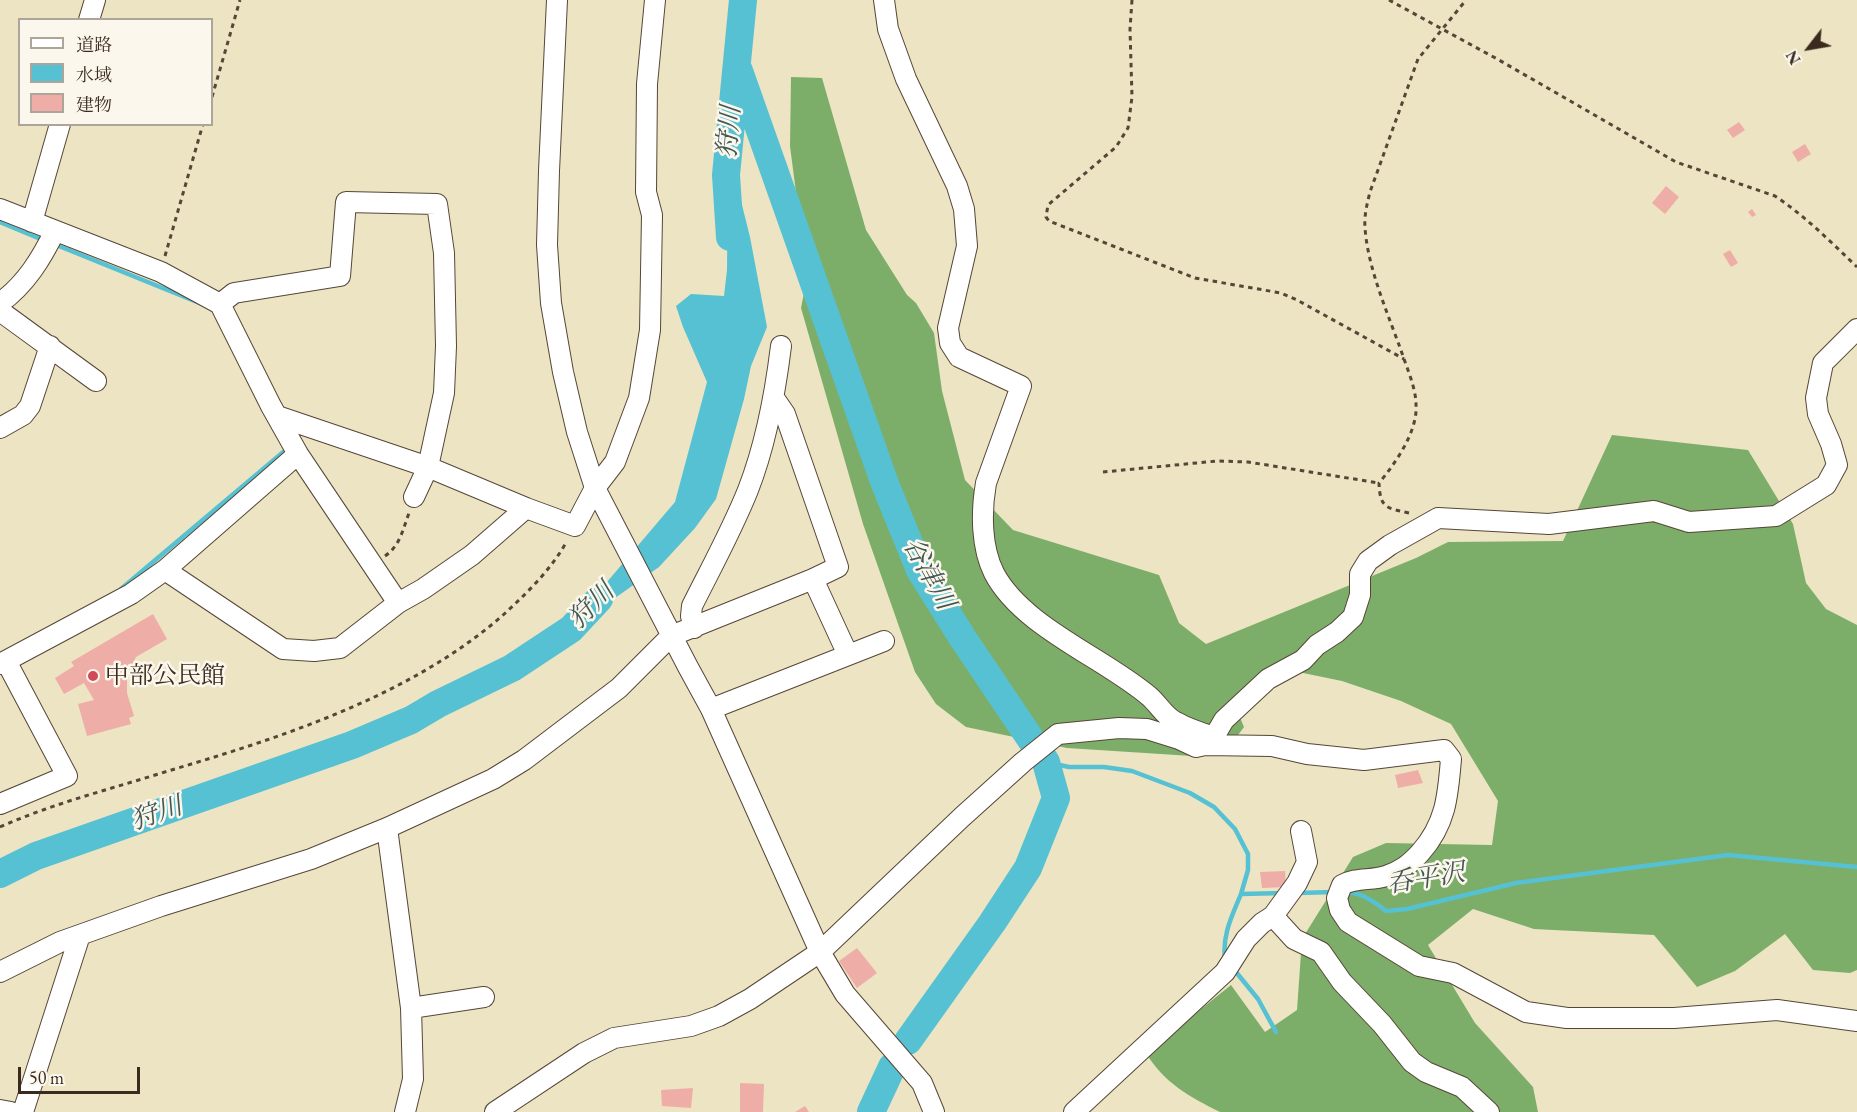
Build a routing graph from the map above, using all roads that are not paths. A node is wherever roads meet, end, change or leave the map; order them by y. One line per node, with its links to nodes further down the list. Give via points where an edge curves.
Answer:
1 (95, 0): 5 (street)
2 (557, 0): 22 (street, via 547,245 551,303 577,432)
3 (655, 0): 22 (street, via 647,84 646,192 652,215 650,330 639,398)
4 (884, 0): 34 (street, via 888,29 906,79 964,209 967,246 948,328 950,343 959,357 1021,386 986,483 984,537 994,573 1014,600 1038,620 1149,697 1173,721)
5 (90, 18)
6 (59, 126): 8 (street)
7 (0, 209): 8 (street)
8 (32, 222): 9 (street)
9 (55, 231): 10 (street, via 39,262 13,294); 11 (street, via 160,272)
10 (0, 303)
11 (220, 304): 18 (street); 21 (street, via 234,292 340,276 346,201 437,204 444,253 446,346 444,393)
12 (0, 311): 14 (street)
13 (1857, 329): 34 (street, via 1823,363 1816,398 1837,465 1827,485 1776,516 1689,522 1654,511 1549,525 1438,518 1368,561 1360,574 1360,595 1353,617 1303,660 1268,679 1224,720)
14 (50, 346): 16 (street); 19 (street, via 30,406 23,415)
15 (781, 346): 17 (street)
16 (96, 381)
17 (774, 398): 26 (street, via 784,414 837,567); 28 (street, via 749,487 692,606)
18 (277, 416): 20 (street); 21 (street)
19 (0, 428)
20 (298, 454): 25 (street); 27 (street)
21 (428, 467): 23 (street); 24 (street)
22 (599, 496): 24 (street, via 575,526); 29 (street)
23 (414, 497)
24 (526, 508): 27 (street, via 472,555)
25 (165, 570): 27 (street, via 283,649 340,648); 32 (street, via 131,594)
26 (813, 579): 28 (street); 31 (street)
27 (398, 603)
28 (694, 628): 29 (street)
29 (671, 636): 33 (street); 36 (street, via 619,688 524,760 493,779)
30 (885, 641): 31 (street)
31 (848, 655): 33 (street)
32 (3, 663): 35 (street, via 67,776)
33 (711, 709): 40 (street)
34 (1209, 741): 40 (street, via 1196,747 1147,729 1058,734 962,817); 44 (street, via 1364,760 1444,750 1451,759 1449,788 1433,838 1407,867 1371,880 1353,879 1342,885 1337,898 1348,922 1419,966 1453,973 1526,1012 1567,1018 1674,1018 1777,1010)
35 (0, 804)
36 (387, 828): 39 (street, via 311,859); 43 (street)
37 (1301, 831): 38 (street, via 1307,862)
38 (1273, 916): 51 (street, via 1246,939 1225,972); 52 (street, via 1294,939 1321,952 1412,1062 1462,1088)
39 (80, 935): 41 (street); 47 (street)
40 (820, 952): 49 (street, via 719,1016 691,1026 614,1038 584,1053); 50 (street, via 845,994 922,1083)
41 (0, 972)
42 (484, 997): 43 (street)
43 (411, 1008): 48 (street, via 413,1079)
44 (1857, 1021)
45 (0, 1110): 46 (street)
46 (11, 1112)
47 (23, 1112)
48 (405, 1112)
49 (495, 1112)
50 (934, 1112)
51 (1074, 1112)
52 (1489, 1112)

